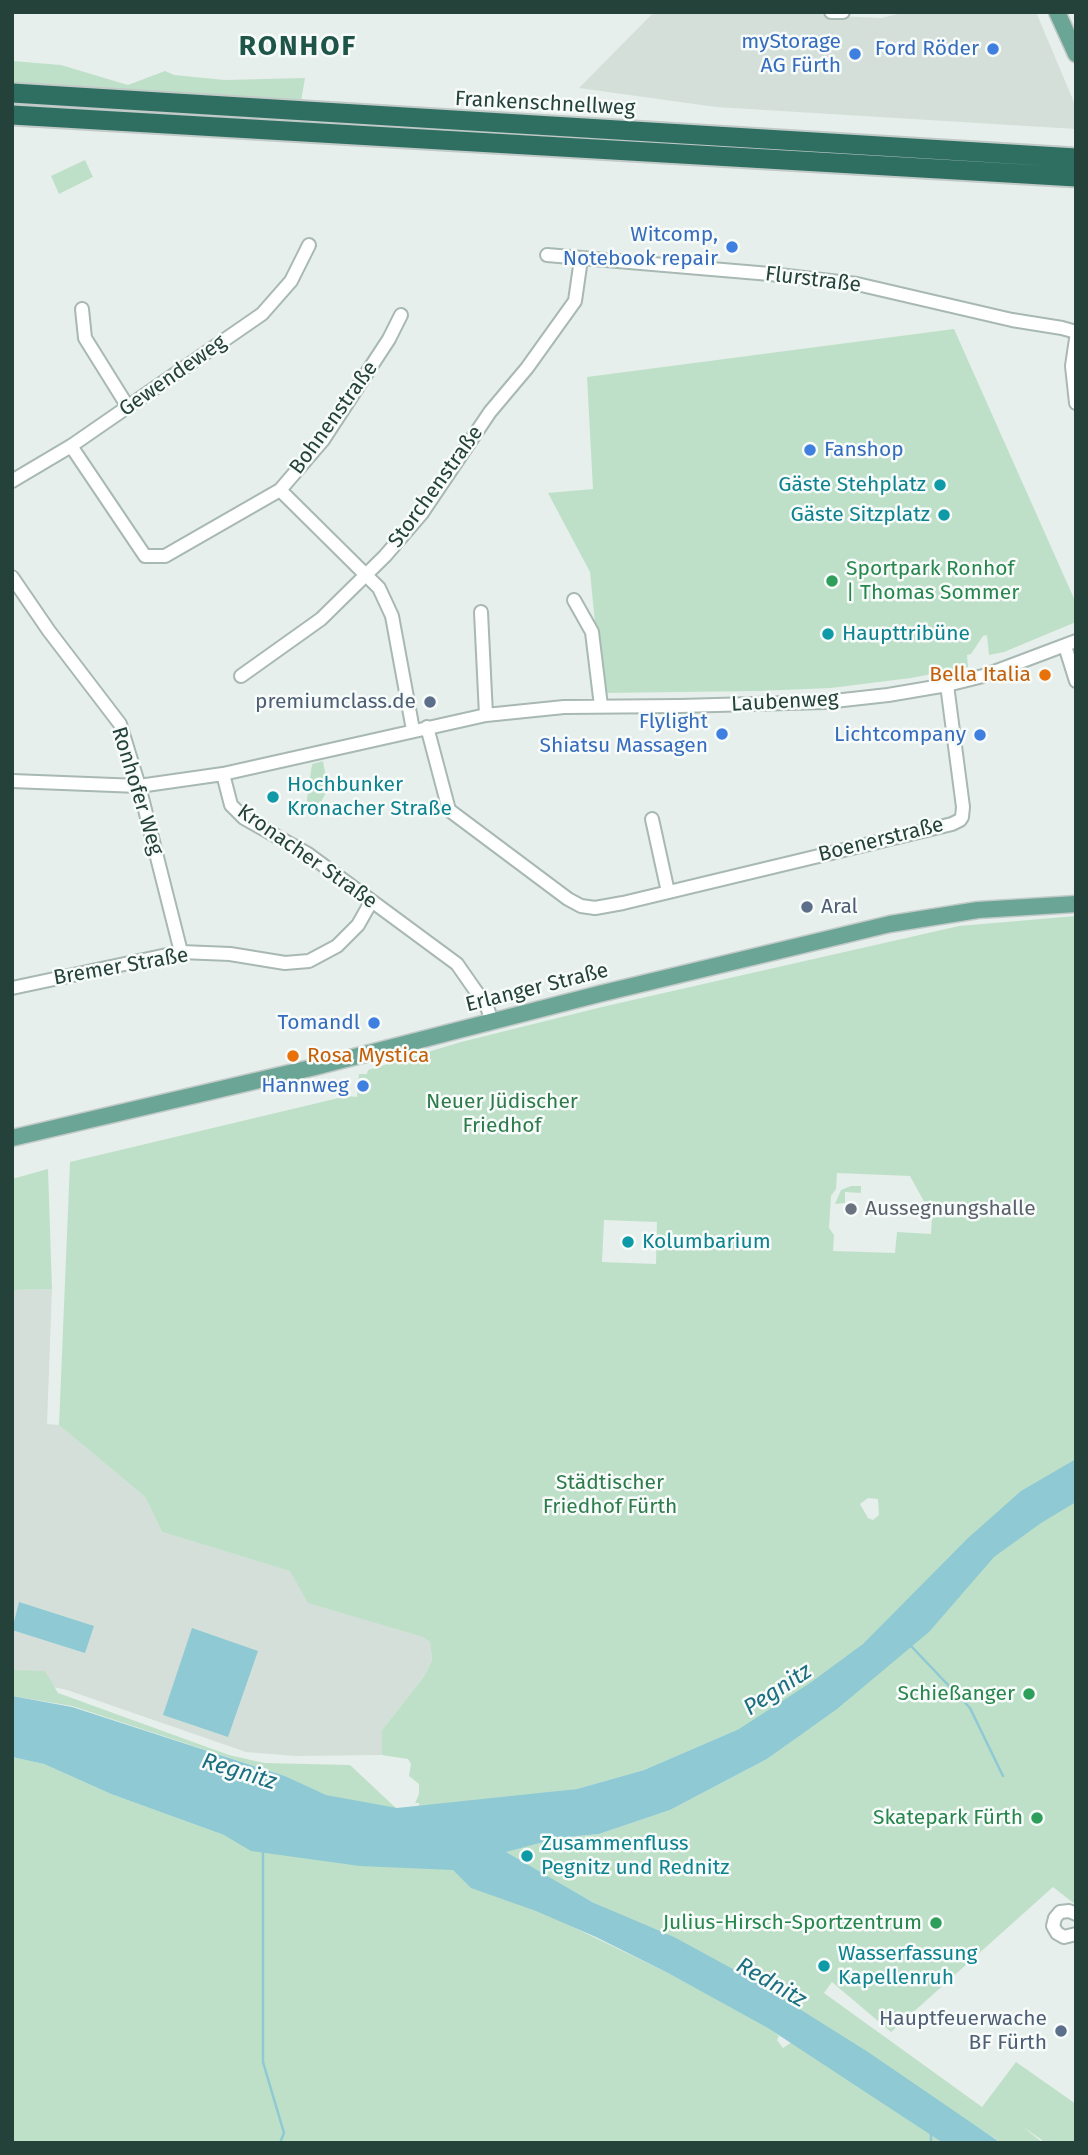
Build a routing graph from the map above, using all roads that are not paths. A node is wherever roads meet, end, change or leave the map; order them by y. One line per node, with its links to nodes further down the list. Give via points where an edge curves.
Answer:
1 (831, 12): 2 (street)
2 (843, 12)
3 (1056, 12): 4 (main road)
4 (1076, 54)
5 (12, 93): 7 (highway, Frankenschnellweg)
6 (12, 115): 8 (highway, Frankenschnellweg)
7 (1076, 158)
8 (1076, 177)
9 (309, 245): 17 (street, Gewendeweg, via 290,281 262,314)
10 (547, 255): 11 (street, Flurstraße)
11 (581, 259): 14 (street, Flurstraße, via 857,284); 21 (street, Storchenstraße, via 575,301 490,412 422,513)
12 (82, 309): 17 (street, via 85,338)
13 (401, 315): 20 (street, Bohnenstraße, via 323,440)
14 (1076, 332)
15 (1076, 339): 16 (street, via 1072,366)
16 (1076, 403)
17 (128, 407): 18 (street, Gewendeweg)
18 (71, 446): 19 (street, Gewendeweg); 20 (street, Bohnenstraße, via 145,556 165,555)
19 (12, 481)
20 (280, 490): 21 (street)
21 (365, 575): 26 (street, Storchenstraße, via 321,619); 32 (street, via 379,588 391,616)
22 (12, 577): 35 (street, Ronhofer Weg, via 120,724)
23 (574, 600): 29 (street, via 592,632)
24 (481, 612): 30 (street)
25 (1070, 644): 27 (street); 28 (street, Laubenweg)
26 (241, 676)
27 (1076, 681)
28 (947, 685): 29 (street, Laubenweg, via 825,702); 37 (street, Boenerstraße, via 964,807 960,820)
29 (601, 706): 30 (street, Laubenweg)
30 (486, 715): 31 (street, Laubenweg)
31 (427, 727): 32 (street, Laubenweg); 37 (street, Boenerstraße, via 449,810 568,899 594,908)
32 (412, 730): 33 (street, Laubenweg)
33 (223, 774): 35 (street); 38 (street, Kronacher Straße, via 231,805 244,818 290,843)
34 (12, 781): 35 (street)
35 (139, 786): 40 (street, Ronhofer Weg)
36 (652, 819): 37 (street)
37 (668, 891)
38 (371, 902): 40 (street, Bremer Straße, via 358,925 337,946 309,961 285,963); 42 (street, Kronacher Straße, via 457,964)
39 (1076, 904): 42 (main road, Erlanger Straße, via 978,910 890,924)
40 (181, 952): 41 (street, Bremer Straße)
41 (12, 988)
42 (492, 1021): 43 (main road, Erlanger Straße)
43 (12, 1138)
44 (1076, 1914): 45 (street, via 1060,1912 1053,1922 1060,1936)
45 (1075, 1939)

